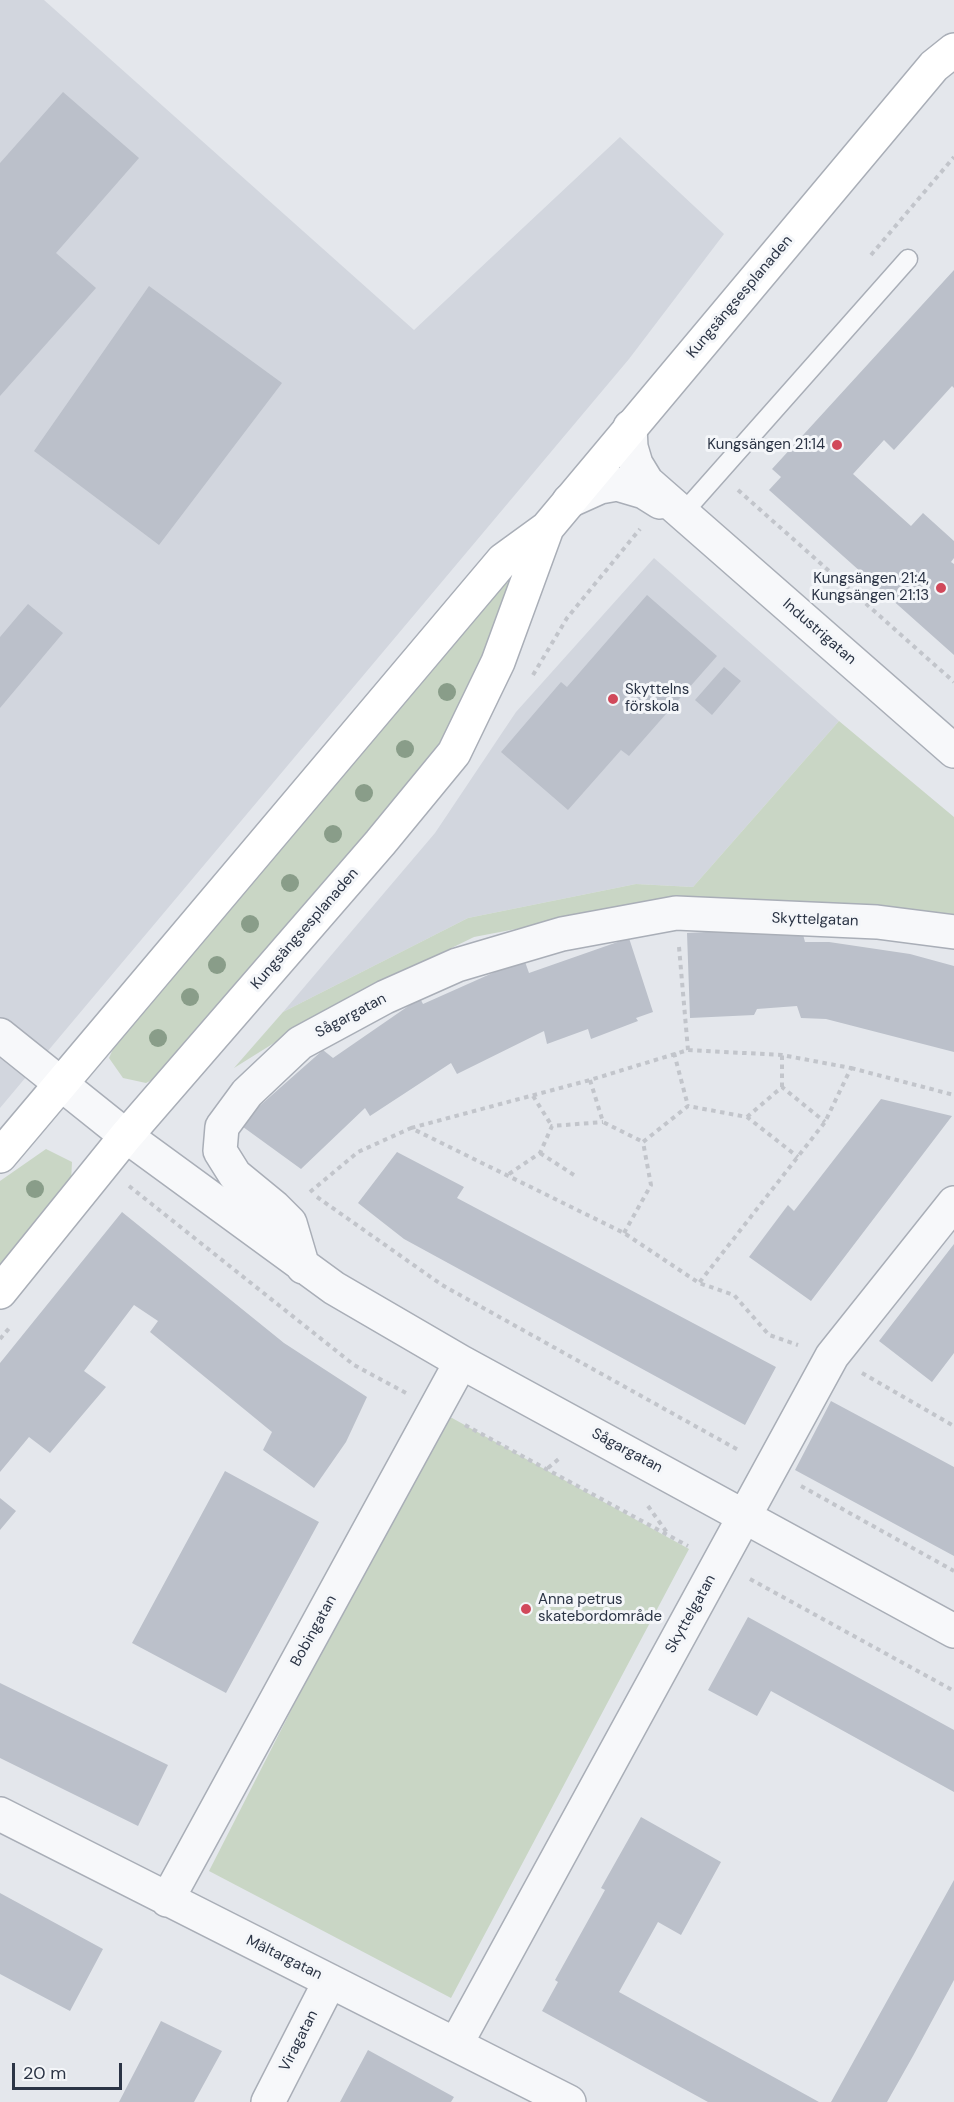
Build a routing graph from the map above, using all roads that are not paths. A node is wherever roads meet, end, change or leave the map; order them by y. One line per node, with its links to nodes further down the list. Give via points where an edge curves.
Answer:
1 (954, 24): 2 (street, Kungsängsesplanaden)
2 (947, 66): 4 (street, Kungsängsesplanaden)
3 (908, 259): 6 (lane)
4 (630, 427): 5 (street, Kungsängsesplanaden); 6 (street, via 631,447 641,473)
5 (569, 501): 6 (street, via 617,484 644,492); 7 (street, Kungsängsesplanaden)
6 (683, 513): 8 (street, Industrigatan)
7 (547, 528): 12 (street, Kungsängsesplanaden, via 502,560); 13 (street, Kungsängsesplanaden, via 498,662 454,753)
8 (954, 751)
9 (676, 913): 10 (street, Skyttelgatan, via 878,922); 16 (street, Sågargatan, via 562,934 457,965 384,997 300,1043 247,1093 222,1127 220,1151 235,1175 290,1223)
10 (954, 932)
11 (0, 1035): 12 (street, Sågargatan)
12 (60, 1083): 13 (street, Sågargatan); 14 (street, Kungsängsesplanaden)
13 (126, 1136): 16 (street, Sågargatan); 17 (street, Kungsängsesplanaden)
14 (0, 1156)
15 (954, 1203): 19 (street, Skyttelgatan, via 832,1356)
16 (303, 1267): 18 (street, Sågargatan)
17 (0, 1292)
18 (460, 1362): 19 (street, Sågargatan); 22 (street, Bobingatan)
19 (745, 1515): 20 (street, Sågargatan); 24 (street, Skyttelgatan)
20 (954, 1631)
21 (0, 1814): 22 (street, Mältargatan)
22 (167, 1900): 23 (street, Mältargatan)
23 (330, 1981): 24 (street, Mältargatan); 25 (street, Viragatan)
24 (456, 2044): 26 (street, Mältargatan)
25 (268, 2102)
26 (569, 2102)

